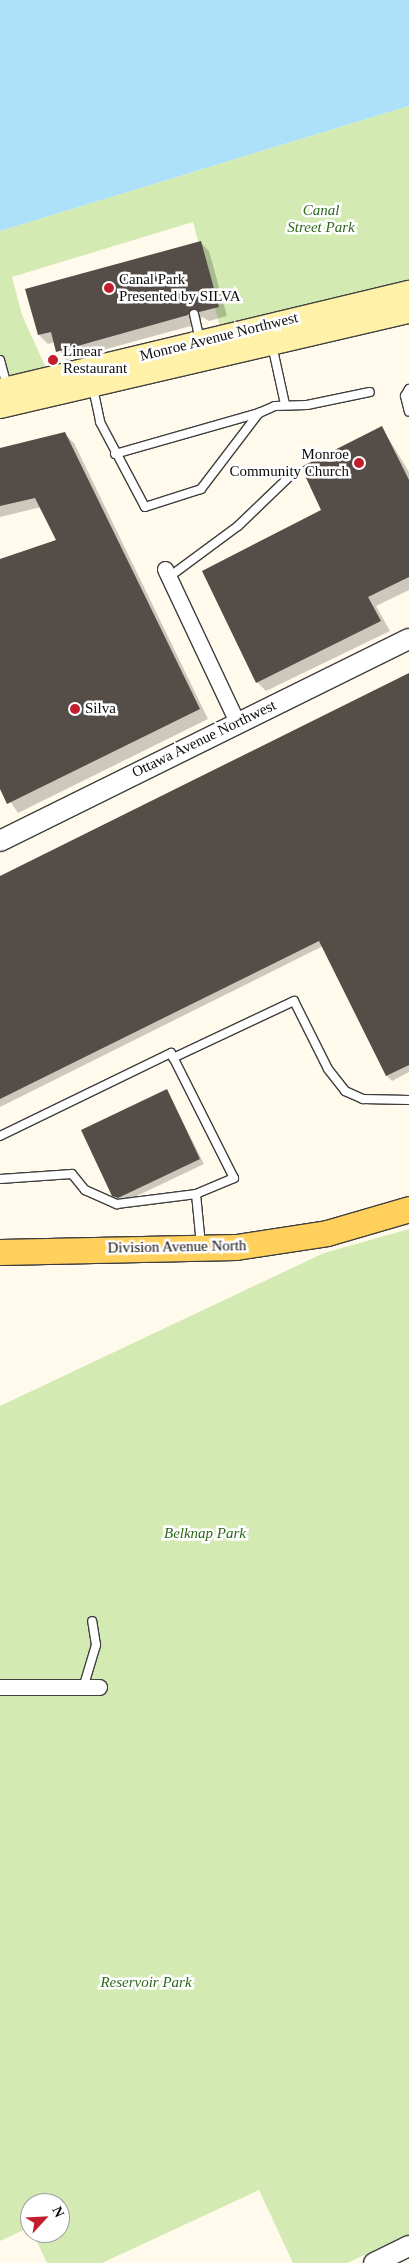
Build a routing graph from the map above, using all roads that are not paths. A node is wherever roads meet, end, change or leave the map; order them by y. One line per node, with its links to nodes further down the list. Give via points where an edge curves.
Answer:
1 (409, 292): 4 (main road, Monroe Avenue Northwest)
2 (409, 312): 5 (main road, Monroe Avenue Northwest)
3 (194, 314): 4 (lane)
4 (200, 342): 7 (lane, via 196,356); 11 (main road, Monroe Avenue Northwest)
5 (272, 344): 7 (main road, Monroe Avenue Northwest); 12 (lane)
6 (0, 360): 11 (lane)
7 (161, 370): 8 (main road, Monroe Avenue Northwest)
8 (93, 386): 11 (main road, Monroe Avenue Northwest); 15 (lane, via 100,422)
9 (409, 389): 13 (lane, via 406,396)
10 (370, 392): 12 (lane, via 303,406)
11 (4, 397)
12 (286, 404): 14 (lane)
13 (409, 412)
14 (259, 413): 15 (lane); 15 (lane, via 206,484 188,496 145,507)
15 (115, 454)
16 (292, 473): 17 (lane, via 238,526)
17 (167, 573): 19 (street)
18 (409, 639): 19 (street, Ottawa Avenue Northwest)
19 (237, 722): 20 (street, Ottawa Avenue Northwest)
20 (0, 841)
21 (173, 1058): 22 (lane, via 294,1001 328,1069 345,1091 364,1099); 23 (lane, via 171,1053); 25 (lane, via 234,1178)
22 (409, 1100)
23 (0, 1136)
24 (0, 1179): 25 (lane, via 72,1174 85,1190 117,1204)
25 (196, 1194): 27 (lane)
26 (409, 1210): 27 (main road, Division Avenue North, via 327,1233)
27 (202, 1249): 28 (main road, Division Avenue North)
28 (0, 1252)
29 (92, 1621): 30 (lane, via 96,1645)
30 (91, 1686): 31 (street)
31 (0, 1687)
32 (409, 2246): 33 (street)
33 (374, 2263)

